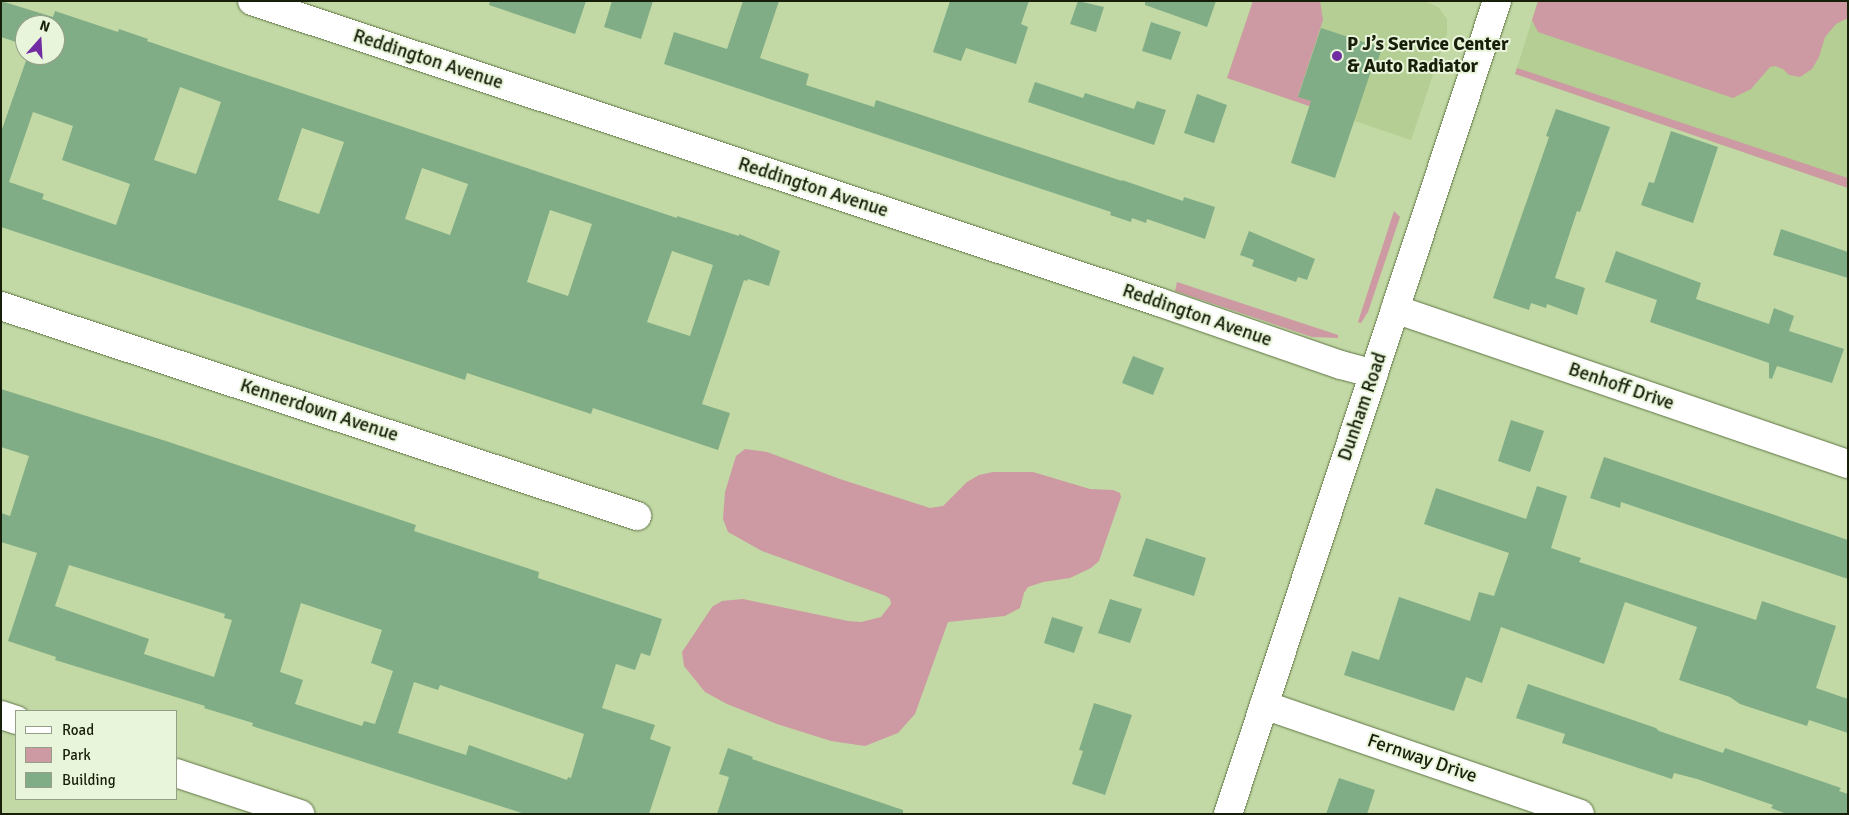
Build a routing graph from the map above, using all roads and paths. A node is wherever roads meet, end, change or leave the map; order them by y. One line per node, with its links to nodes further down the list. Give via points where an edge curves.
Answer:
1 (252, 1): 5 (street, Reddington Avenue)
2 (1497, 1): 4 (street, Dunham Road)
3 (1, 306): 7 (street, Kennerdown Avenue)
4 (1395, 309): 5 (street, Dunham Road); 6 (street, Benhoff Drive)
5 (1374, 374): 8 (street, Dunham Road)
6 (1848, 464)
7 (637, 516)
8 (1264, 705): 13 (street, Dunham Road); 14 (street, Fernway Drive)
9 (1, 715): 10 (street)
10 (15, 720)
11 (178, 774): 12 (street)
12 (300, 814)
13 (1228, 814)
14 (1580, 814)

